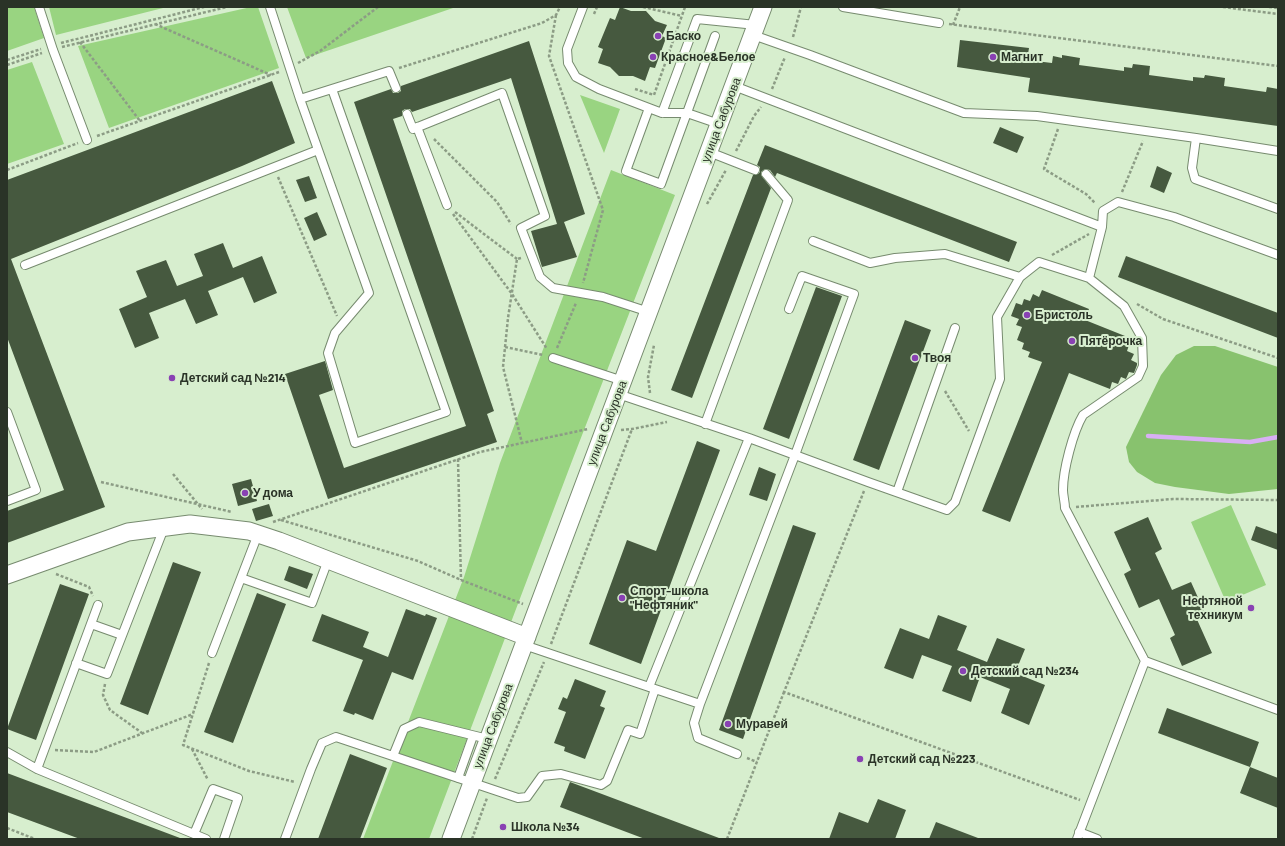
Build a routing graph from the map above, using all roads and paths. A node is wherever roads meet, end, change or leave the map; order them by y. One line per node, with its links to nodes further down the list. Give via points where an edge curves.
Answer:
1 (39, 7): 29 (lane)
2 (204, 7): 29 (path)
3 (227, 7): 24 (path)
4 (270, 7): 34 (lane)
5 (378, 7): 34 (path, via 320,51)
6 (560, 7): 20 (path)
7 (583, 7): 43 (lane, via 567,49 568,63 576,77)
8 (597, 7): 18 (path)
9 (643, 7): 21 (path)
10 (685, 7): 21 (path)
11 (763, 7): 26 (street, улица Сабурова)
12 (801, 7): 30 (path)
13 (843, 7): 23 (lane)
14 (960, 7): 25 (path)
15 (1223, 7): 19 (path)
16 (1269, 7): 17 (path)
17 (1278, 8)
18 (594, 14)
19 (1278, 14)
20 (556, 15): 35 (path, via 542,23); 77 (path, via 549,56 603,210)
21 (682, 16): 22 (path); 39 (path, via 654,95)
22 (696, 19): 26 (lane); 44 (lane)
23 (939, 23): 25 (path)
24 (155, 24): 28 (path); 36 (path)
25 (953, 25): 33 (path)
26 (754, 30): 30 (lane); 37 (street, улица Сабурова)
27 (715, 36): 45 (lane)
28 (80, 42): 29 (path); 48 (path)
29 (52, 47): 31 (path); 32 (path); 53 (lane)
30 (790, 47): 42 (path); 47 (lane, via 964,113)
31 (7, 60)
32 (7, 65)
33 (1278, 66)
34 (290, 67): 36 (path); 41 (lane)
35 (389, 71): 38 (lane); 40 (lane)
36 (272, 75): 48 (path)
37 (734, 86): 42 (lane); 49 (street, улица Сабурова)
38 (396, 88)
39 (633, 88)
40 (332, 89): 41 (lane); 82 (lane, via 446,412 355,443 328,353 335,333)
41 (300, 99): 54 (lane)
42 (768, 99): 57 (path, via 754,116); 67 (lane)
43 (648, 108): 44 (lane); 45 (lane, via 626,171 661,184)
44 (662, 113): 45 (lane)
45 (687, 113): 49 (lane)
46 (407, 114): 50 (lane, via 413,129)
47 (1062, 119): 51 (lane); 66 (path, via 1044,169 1086,194)
48 (140, 121): 53 (path)
49 (719, 124): 56 (street, улица Сабурова)
50 (419, 126): 63 (lane); 68 (path, via 497,202 514,229); 68 (lane, via 502,93 545,216 521,228)
51 (1147, 131): 52 (lane); 62 (path)
52 (1196, 138): 55 (lane); 65 (lane, via 1192,168 1195,179)
53 (87, 140): 59 (path)
54 (318, 150): 58 (lane); 82 (lane, via 369,292)
55 (1278, 151)
56 (709, 152): 57 (lane); 81 (street, улица Сабурова)
57 (731, 160): 60 (lane); 64 (path)
58 (274, 167): 74 (lane); 82 (path)
59 (7, 170)
60 (755, 170)
61 (766, 174): 93 (lane, via 788,200)
62 (1118, 202): 66 (lane); 71 (lane, via 1174,217)
63 (447, 206): 72 (path); 78 (path)
64 (706, 207)
65 (1278, 209)
66 (1103, 211): 67 (lane)
67 (1102, 227): 73 (path); 76 (lane)
68 (523, 233): 70 (lane)
69 (813, 241): 75 (lane, via 870,263 894,258 945,254)
70 (531, 254): 72 (path); 77 (lane, via 540,278 553,288)
71 (1278, 255)
72 (517, 259): 78 (path)
73 (1039, 262): 75 (lane); 76 (lane)
74 (25, 266)
75 (1020, 276): 98 (lane, via 997,317 1000,379)
76 (1089, 278): 108 (lane, via 1124,306 1142,338 1143,366 1138,378 1083,415 1078,423 1066,466 1063,490)
77 (581, 293): 81 (lane, via 603,297); 86 (path)
78 (512, 294): 85 (path); 86 (path)
79 (1136, 304): 87 (path, via 1163,319)
80 (789, 309): 99 (lane, via 802,276 854,294)
81 (648, 312): 89 (street, улица Сабурова)
82 (341, 325)
83 (955, 328): 88 (lane)
84 (655, 344): 90 (path, via 648,377)
85 (505, 347): 86 (path); 97 (path, via 503,367)
86 (553, 358): 89 (lane)
87 (1278, 358)
88 (938, 378): 98 (path); 104 (lane)
89 (620, 387): 90 (lane); 94 (street, улица Сабурова)
90 (652, 405): 92 (lane)
91 (7, 412): 106 (lane, via 36,490)
92 (689, 418): 93 (lane); 95 (path)
93 (705, 424): 96 (lane)
94 (605, 428): 95 (path); 97 (path); 119 (street, улица Сабурова)
95 (632, 429): 124 (path)
96 (749, 438): 99 (lane); 128 (lane)
97 (522, 443): 100 (path)
98 (977, 443): 104 (lane, via 955,502 947,510)
99 (794, 455): 103 (lane); 130 (lane)
100 (458, 459): 109 (path); 117 (path)
101 (173, 474): 107 (path)
102 (101, 482): 107 (path)
103 (868, 482): 104 (lane); 129 (path)
104 (897, 492)
105 (1278, 500): 108 (path, via 1173,499)
106 (7, 501)
107 (198, 504): 111 (path); 112 (path, via 238,513)
108 (1065, 508): 125 (lane)
109 (280, 520): 112 (path); 117 (path, via 418,561)
110 (164, 528): 111 (street, via 190,524); 114 (street, via 128,532); 121 (lane)
111 (218, 528): 112 (street)
112 (250, 532): 113 (street); 116 (lane)
113 (328, 560): 116 (lane, via 312,603); 122 (street)
114 (33, 566): 115 (street); 118 (path, via 89,587)
115 (7, 575)
116 (241, 578): 123 (lane)
117 (461, 580): 119 (path)
118 (98, 605): 120 (lane)
119 (537, 609): 122 (street, улица Сабурова)
120 (91, 624): 121 (lane); 126 (lane)
121 (122, 635): 127 (lane)
122 (526, 641): 124 (lane); 134 (street, улица Сабурова)
123 (212, 653): 132 (path)
124 (547, 654): 128 (lane); 144 (path)
125 (1145, 661): 131 (lane); 145 (lane)
126 (76, 663): 127 (lane); 136 (lane)
127 (107, 674): 133 (path, via 103,695 110,710)
128 (652, 688): 130 (lane); 144 (lane, via 640,734 628,730 607,781 601,785 562,774 542,776 527,797 518,798)
129 (784, 692): 145 (path); 155 (path)
130 (700, 704): 138 (lane, via 694,723 698,738)
131 (1278, 710)
132 (193, 714): 133 (path); 135 (path, via 183,745)
133 (142, 733): 136 (path, via 94,752)
134 (481, 738): 139 (lane, via 419,722 404,729); 141 (street, улица Сабурова)
135 (191, 748): 142 (path, via 249,771); 143 (path)
136 (45, 750): 140 (lane)
137 (7, 752): 140 (lane)
138 (737, 754)
139 (393, 756): 141 (lane); 142 (lane, via 336,737 322,743)
140 (37, 769): 147 (lane)
141 (465, 780): 144 (lane); 153 (street, улица Сабурова)
142 (305, 785): 152 (lane)
143 (213, 789): 147 (lane); 151 (lane, via 238,798)
144 (490, 789): 154 (path)
145 (1090, 804): 148 (lane)
146 (7, 828): 149 (path)
147 (194, 834): 150 (lane)
148 (1078, 836): 156 (lane)
149 (35, 839)
150 (206, 839)
151 (224, 839)
152 (285, 839)
153 (451, 839)
154 (472, 839)
155 (727, 839)
156 (1097, 839)

